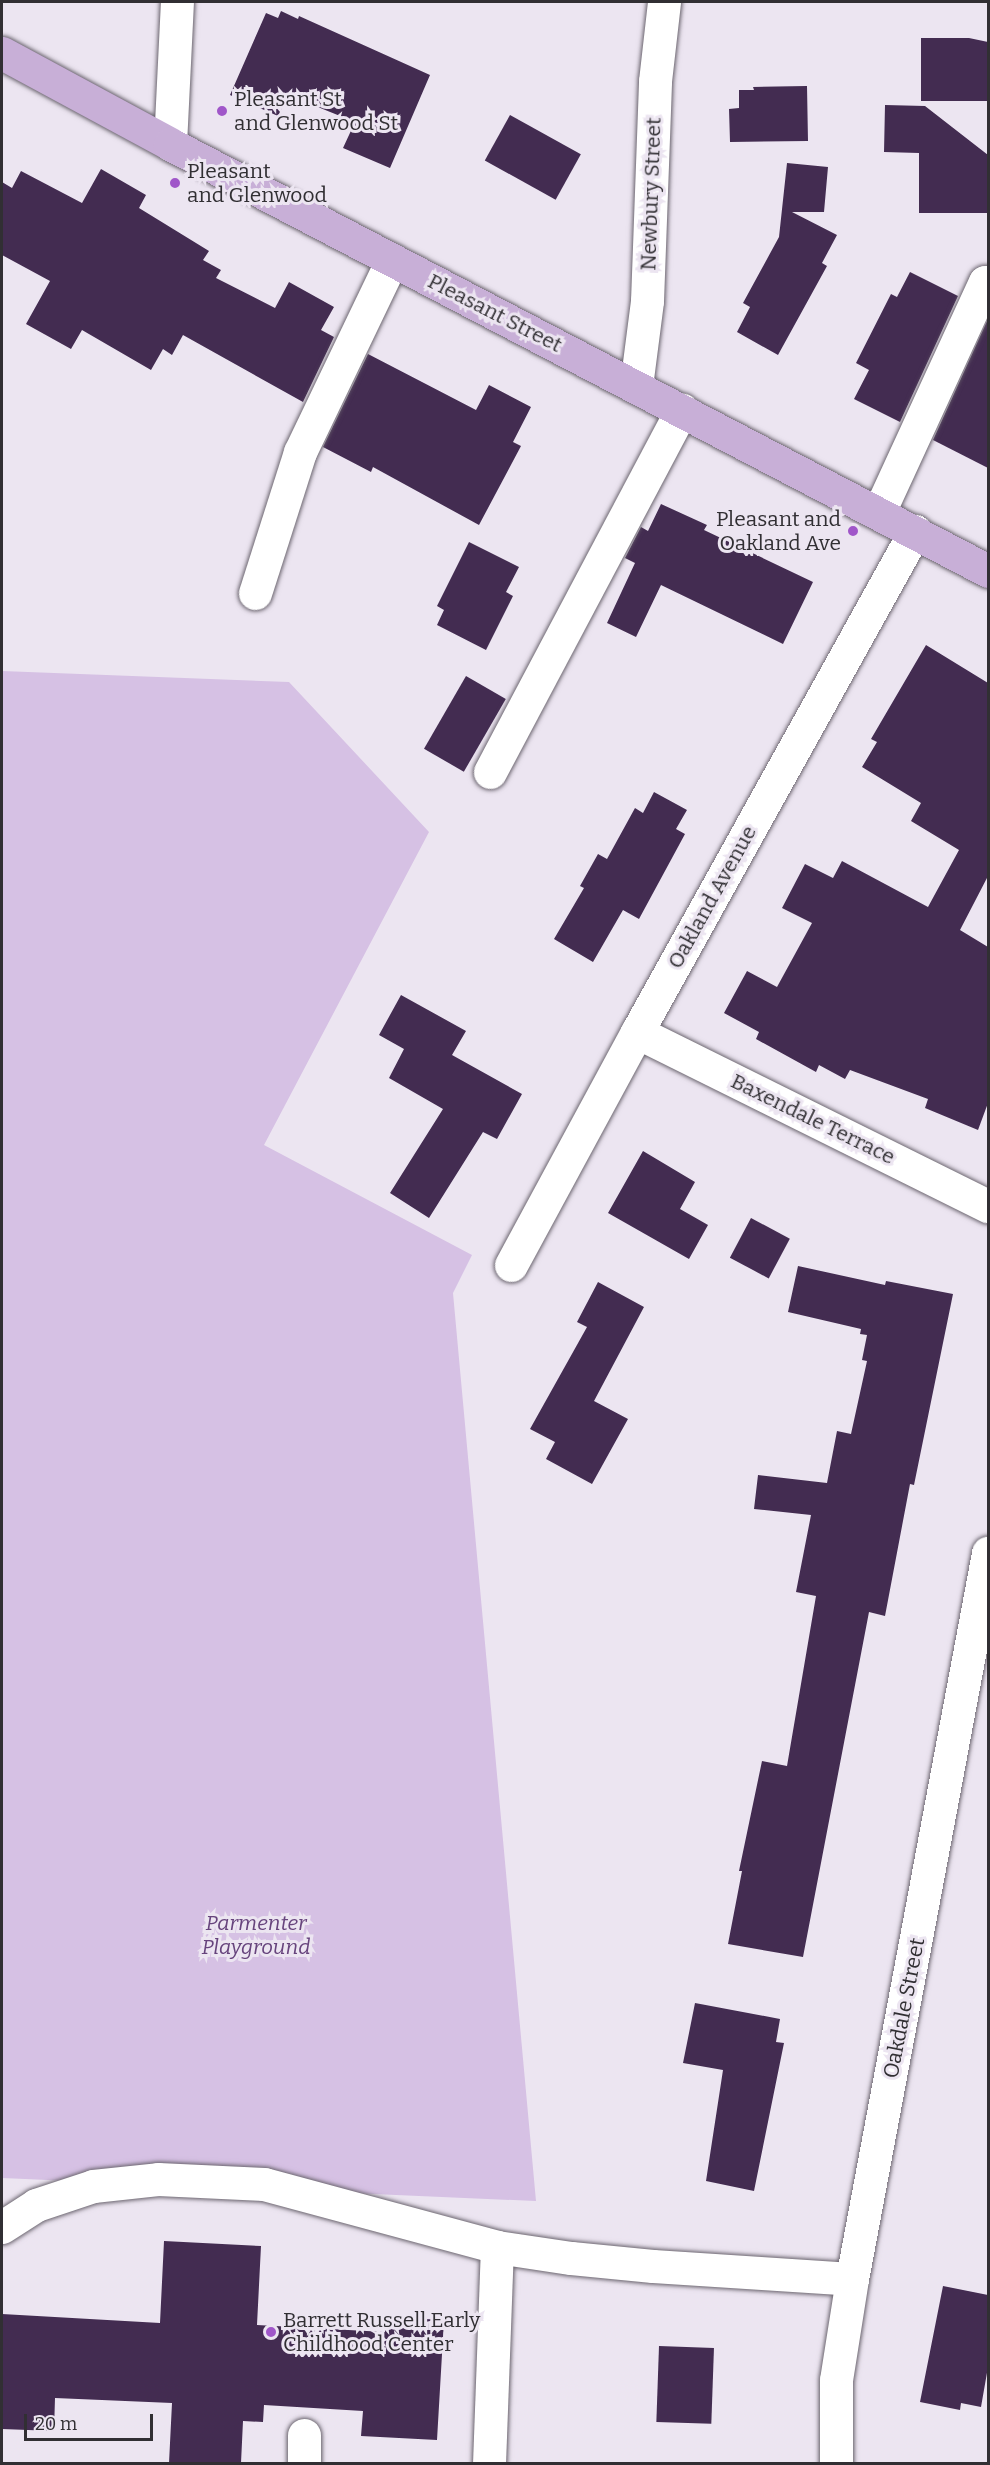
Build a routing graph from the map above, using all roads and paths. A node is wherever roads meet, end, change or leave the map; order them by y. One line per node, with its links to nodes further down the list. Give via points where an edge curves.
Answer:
1 (177, 2): 4 (street)
2 (664, 2): 7 (street, Newbury Street, via 655,81 648,301)
3 (2, 53): 4 (main road, Pleasant Street)
4 (170, 144): 5 (main road, Pleasant Street)
5 (392, 260): 7 (main road, Pleasant Street); 12 (street, via 300,452)
6 (988, 282): 9 (street)
7 (636, 386): 8 (main road, Pleasant Street)
8 (682, 410): 9 (main road, Pleasant Street); 13 (street)
9 (879, 512): 10 (main road, Pleasant Street)
10 (915, 531): 11 (main road, Pleasant Street); 14 (street, Oakland Avenue)
11 (988, 571)
12 (255, 593)
13 (490, 772)
14 (637, 1032): 15 (street, Baxendale Terrace); 16 (street, Oakland Avenue)
15 (988, 1206)
16 (511, 1265)
17 (988, 1553): 20 (street, Oakdale Street)
18 (2, 2227): 19 (street, via 36,2205 93,2186 158,2180 264,2184)
19 (497, 2247): 20 (street, via 653,2266); 21 (street)
20 (852, 2279): 22 (street, Oakdale Street, via 836,2380)
21 (489, 2463)
22 (836, 2463)

